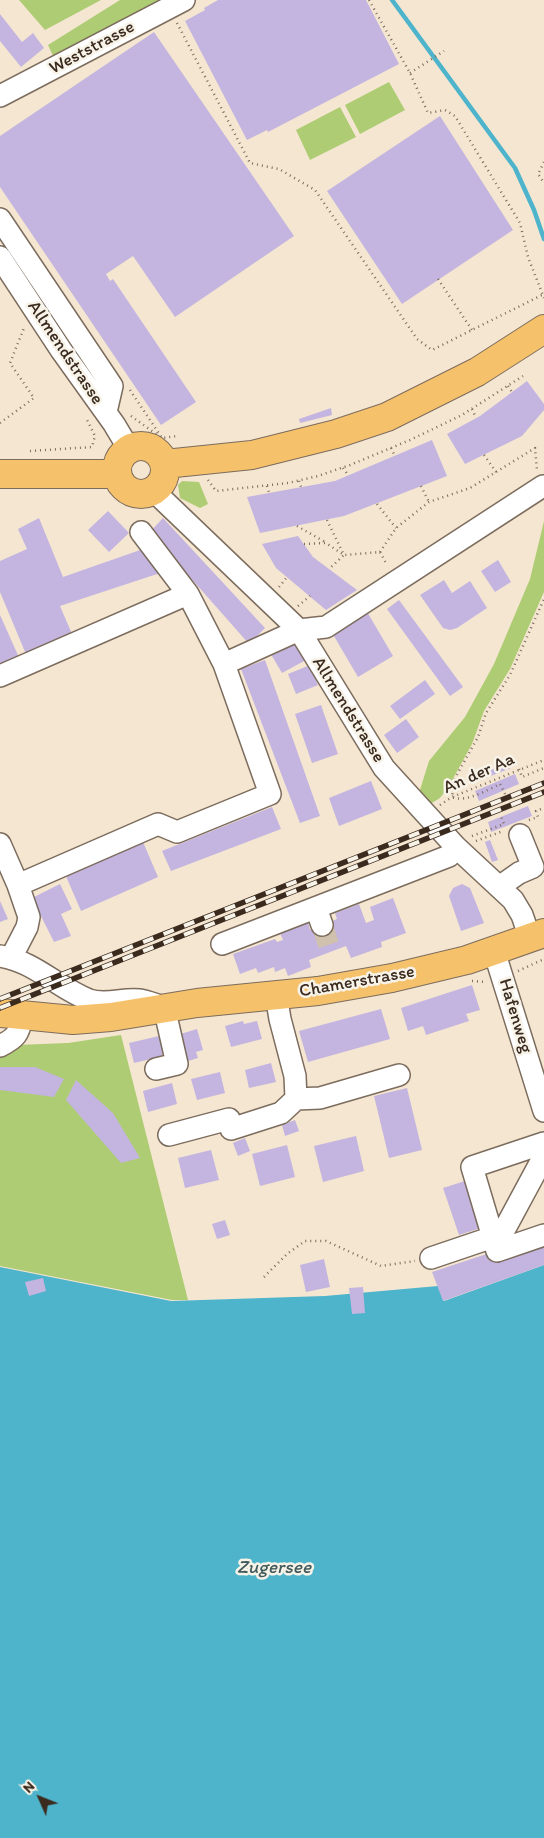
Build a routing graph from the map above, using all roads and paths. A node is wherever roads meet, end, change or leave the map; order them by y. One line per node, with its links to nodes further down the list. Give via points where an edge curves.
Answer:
1 (369, 0): 4 (path)
2 (177, 4): 5 (street, Weststrasse); 13 (path, via 250,163 278,169 316,190 417,338 432,350)
3 (444, 52): 4 (path)
4 (410, 73): 11 (path, via 428,112 445,110 455,116 520,223 528,257)
5 (0, 96)
6 (544, 162): 7 (path, via 538,174)
7 (544, 183)
8 (0, 219): 20 (street, via 112,386)
9 (0, 257): 20 (street, Allmendstrasse)
10 (438, 279): 13 (path)
11 (543, 296): 13 (path)
12 (544, 329): 27 (main road, via 477,372 387,417 336,434 252,455)
13 (472, 330)
14 (30, 334): 23 (path, via 25,327 10,363 34,398)
15 (523, 376): 16 (path)
16 (508, 386): 17 (path); 18 (path)
17 (512, 392)
18 (472, 409): 22 (path); 24 (path)
19 (82, 412): 26 (path, via 95,436 92,447)
20 (106, 412): 25 (street, Allmendstrasse)
21 (128, 414): 27 (path)
22 (476, 418)
23 (0, 423)
24 (391, 448): 29 (path); 30 (path)
25 (129, 449): 27 (main road, via 147,446); 33 (main road, via 119,460)
26 (28, 451)
27 (163, 451): 41 (main road, via 166,469)
28 (484, 455): 31 (path)
29 (395, 456)
30 (344, 468): 34 (path); 36 (path)
31 (496, 472): 40 (path, via 535,448); 43 (path, via 470,488)
32 (0, 474): 33 (main road)
33 (117, 474): 41 (main road, via 129,491 142,494)
34 (348, 475)
35 (206, 478): 37 (path, via 216,491)
36 (299, 481): 37 (path); 39 (path)
37 (267, 486): 42 (path)
38 (421, 486): 43 (path)
39 (301, 487)
40 (541, 488): 54 (street)
41 (156, 489): 57 (street, Allmendstrasse)
42 (269, 492)
43 (429, 502): 47 (path)
44 (377, 504): 47 (path)
45 (327, 520): 52 (path)
46 (297, 526): 49 (path)
47 (396, 528): 51 (path)
48 (141, 532): 55 (street)
49 (326, 543): 50 (path); 52 (path)
50 (304, 544)
51 (380, 552): 52 (path); 54 (path)
52 (344, 555): 53 (path)
53 (329, 569)
54 (395, 582): 57 (street, via 326,627)
55 (188, 594): 58 (street); 59 (street)
56 (544, 599): 64 (path, via 510,675 486,713 478,737 455,778)
57 (299, 630): 58 (street); 65 (street, Allmendstrasse, via 384,768)
58 (224, 664): 70 (street, via 270,794 177,832 158,824)
59 (0, 676)
60 (544, 760): 62 (path, An der Aa)
61 (544, 768): 62 (path, via 522,777)
62 (519, 769): 64 (path, An der Aa)
63 (505, 794): 64 (path, via 500,784 466,798 458,800)
64 (452, 797): 65 (path, An der Aa)
65 (427, 814): 68 (street, Allmendstrasse)
66 (500, 814): 68 (path, via 504,824)
67 (520, 835): 71 (street, via 533,867)
68 (464, 842): 71 (street, Allmendstrasse); 72 (street, via 449,856 319,916)
69 (0, 844): 70 (street)
70 (18, 885): 75 (street, via 29,917 27,927)
71 (499, 887): 73 (street, Allmendstrasse, via 513,900)
72 (222, 944)
73 (539, 944): 74 (main road, Chamerstrasse); 76 (path)
74 (494, 951): 76 (street, Hafenweg); 77 (main road, Chamerstrasse, via 392,978)
75 (5, 957): 78 (street, Chamerstrasse, via 32,966 88,1000 99,1003 138,1000)
76 (503, 978): 84 (street, Hafenweg)
77 (276, 995): 78 (main road, Chamerstrasse); 83 (street, via 295,1076)
78 (164, 1008): 79 (main road, Chamerstrasse, via 73,1020); 81 (street, via 177,1064)
79 (11, 1015): 80 (street, via 18,1032)
80 (0, 1046)
81 (156, 1069)
82 (399, 1076): 83 (street, via 320,1098)
83 (296, 1099): 85 (street, via 281,1113 232,1129 229,1118)
84 (544, 1111)
85 (169, 1135)
86 (544, 1143): 89 (street, via 472,1167)
87 (544, 1156): 89 (street, via 502,1234)
88 (544, 1235): 89 (street, via 497,1251)
89 (493, 1237): 90 (street)
90 (431, 1258): 91 (path, via 381,1266 326,1241 306,1241)
91 (264, 1277)

